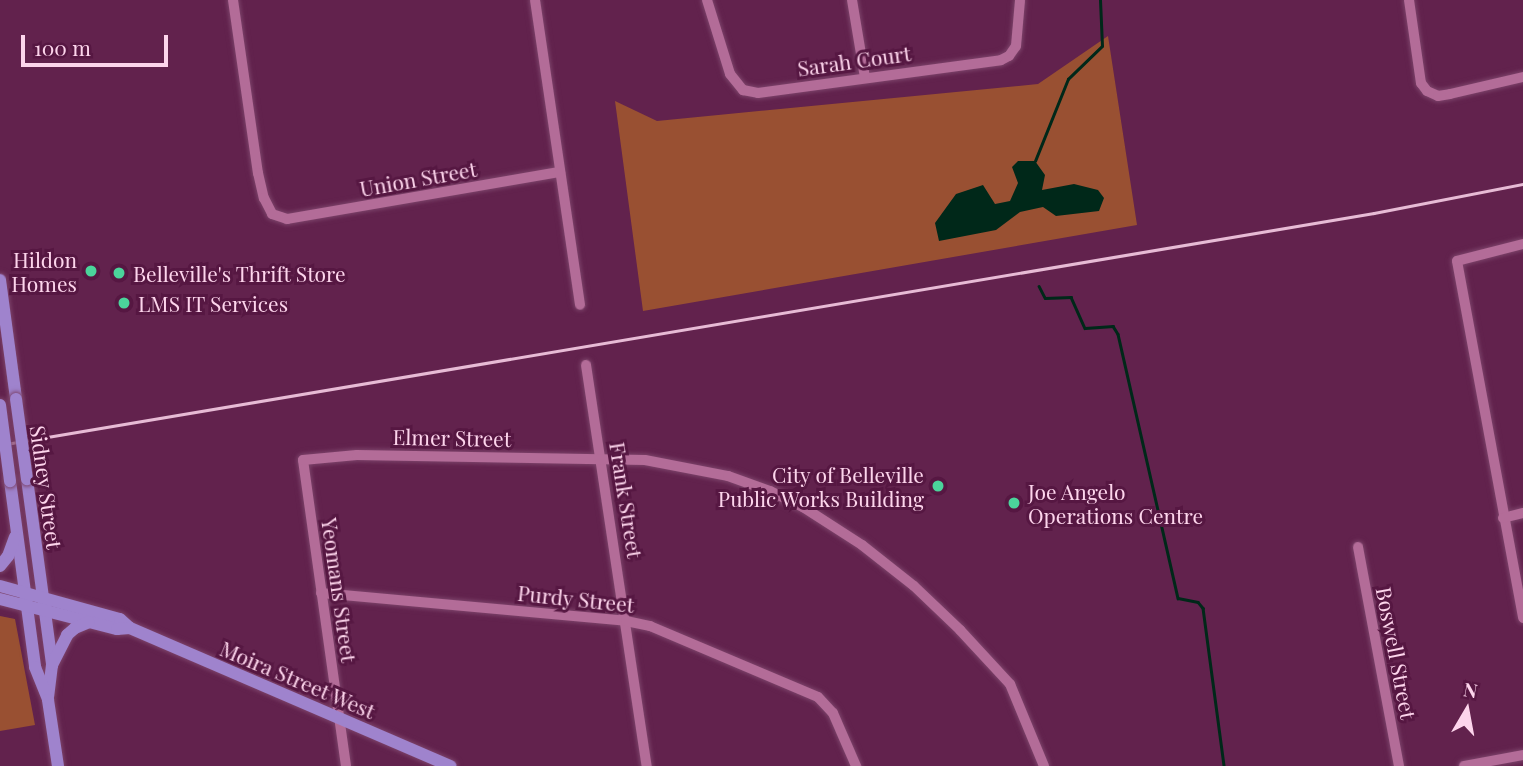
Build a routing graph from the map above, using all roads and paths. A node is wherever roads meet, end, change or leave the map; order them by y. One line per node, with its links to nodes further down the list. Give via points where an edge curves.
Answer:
1 (233, 0): 9 (street, Union Street, via 264,198 272,214 282,218 363,208)
2 (536, 0): 9 (street)
3 (707, 0): 8 (street, Sarah Court, via 730,74 743,90 758,93)
4 (852, 0): 8 (street)
5 (1020, 0): 8 (street, Sarah Court, via 1016,46 1002,60)
6 (1409, 0): 7 (street, via 1421,83 1427,90 1438,96)
7 (1523, 77)
8 (864, 78)
9 (560, 172): 12 (street)
10 (1523, 244): 18 (street, via 1457,261)
11 (0, 280): 24 (main road, Sidney Street, bridge)
12 (580, 305)
13 (586, 365): 16 (street, Frank Street)
14 (0, 405): 19 (main road, Sidney Street, bridge)
15 (303, 460): 16 (street, Elmer Street, via 357,455); 23 (street, Yeomans Street)
16 (601, 460): 29 (street, Frank Street); 41 (street, Elmer Street, via 645,460 728,476 803,507 862,545 914,586 1010,684)
17 (1523, 513): 18 (street)
18 (1503, 517): 28 (street)
19 (17, 530): 21 (main road); 26 (main road, Sidney Street)
20 (1358, 547): 42 (street, Boswell Street)
21 (0, 566)
22 (0, 586): 26 (main road, Moira Street West)
23 (321, 593): 29 (street, Purdy Street); 34 (street, Yeomans Street)
24 (43, 597): 26 (main road, Moira Street West); 27 (main road, Sidney Street); 31 (main road, Moira Street West, via 120,619)
25 (0, 599): 26 (main road, Moira Street West)
26 (26, 599): 27 (main road, Moira Street West); 33 (main road, Sidney Street, via 35,667)
27 (45, 610): 30 (main road, Moira Street West); 32 (main road, Sidney Street)
28 (1523, 618)
29 (626, 621): 39 (street, Frank Street); 40 (street, Purdy Street, via 650,626 818,697 833,713)
30 (89, 622): 31 (main road, Moira Street West); 32 (main road, via 68,635)
31 (130, 628): 34 (main road, Moira Street West)
32 (52, 666): 33 (main road, Sidney Street)
33 (48, 700): 36 (main road, Sidney Street)
34 (339, 716): 37 (street, Yeomans Street); 38 (main road, Moira Street West)
35 (1523, 755): 43 (street)
36 (58, 766)
37 (345, 766)
38 (451, 766)
39 (647, 766)
40 (856, 766)
41 (1044, 766)
42 (1399, 766)
43 (1464, 766)

